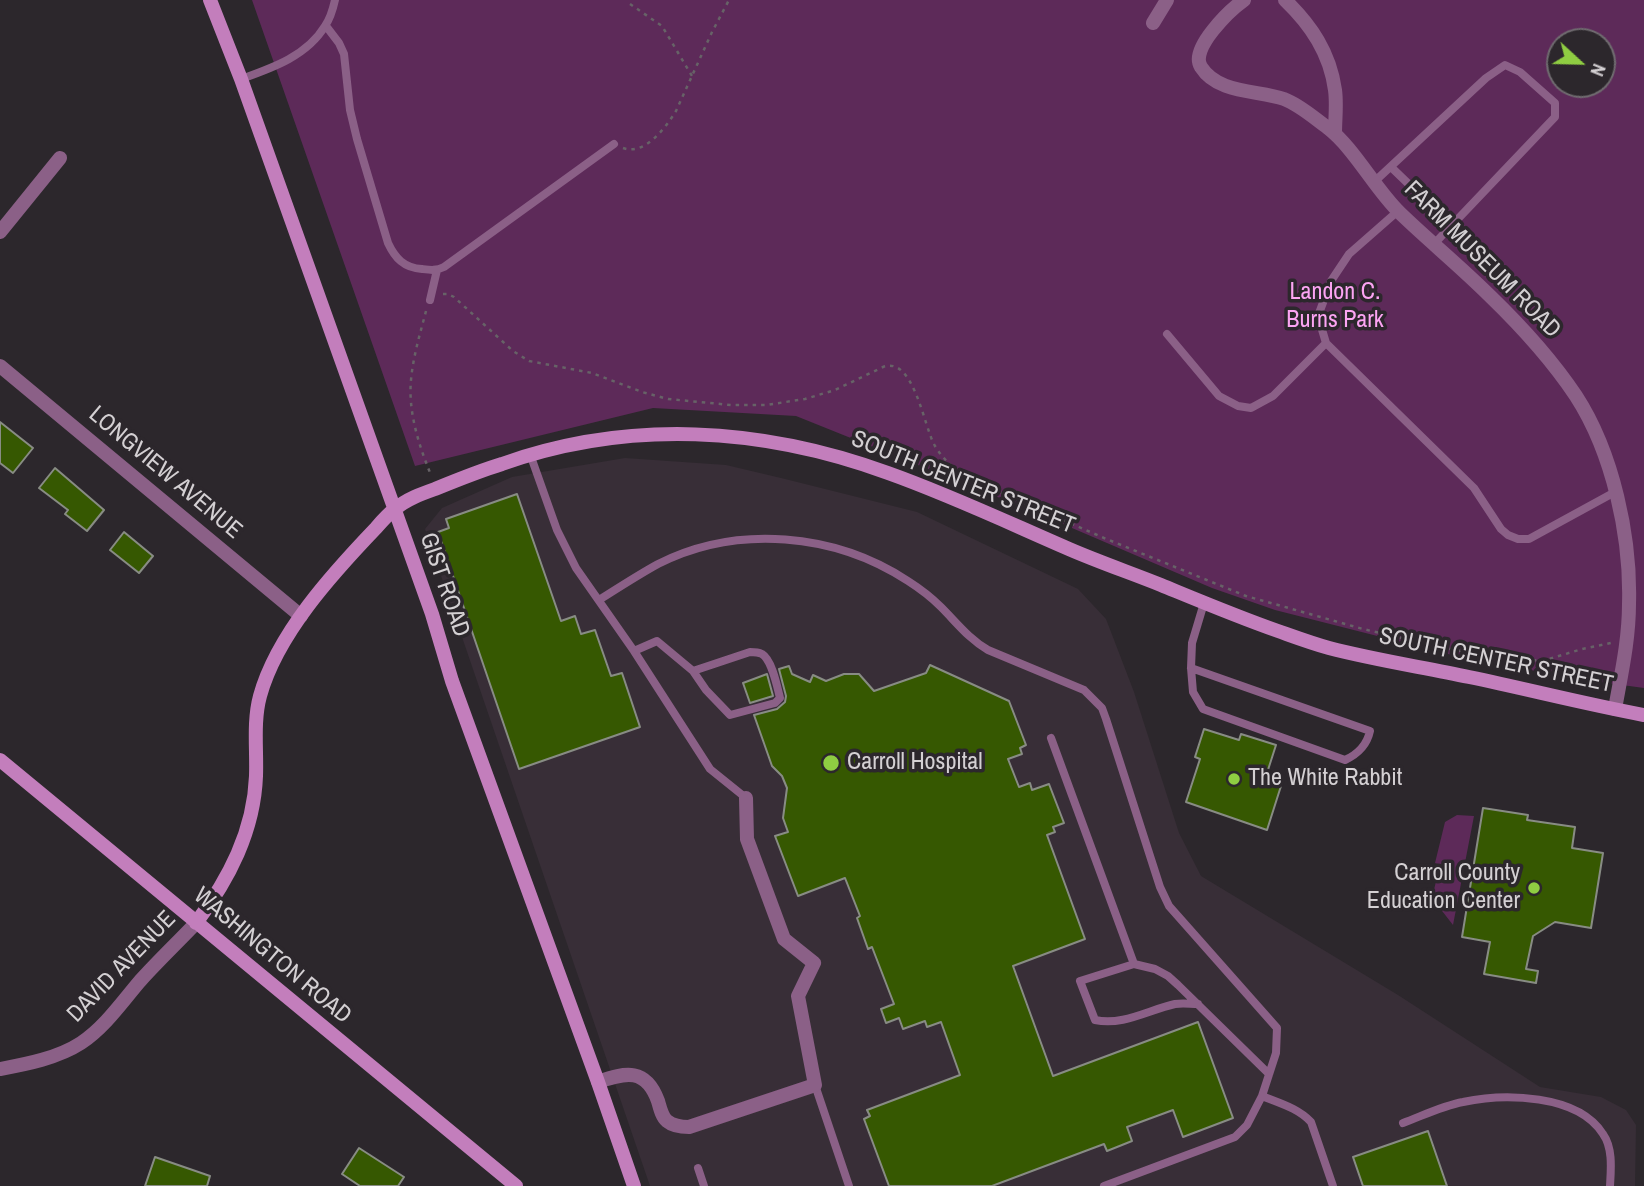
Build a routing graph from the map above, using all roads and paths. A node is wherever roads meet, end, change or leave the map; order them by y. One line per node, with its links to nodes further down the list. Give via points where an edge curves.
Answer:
1 (210, 0): 11 (street, GIST ROAD)
2 (335, 0): 9 (lane)
3 (729, 0): 10 (path)
4 (1167, 0): 8 (street)
5 (1244, 0): 12 (street, FARM MUSEUM ROAD, via 1205,41 1200,66 1211,78 1234,88 1284,99)
6 (1285, 0): 12 (street, via 1324,49 1335,92)
7 (630, 4): 10 (path, via 662,26)
8 (1153, 23)
9 (326, 26): 11 (lane, via 299,53); 21 (lane, via 344,54 350,110 387,243 403,264)
10 (692, 76): 13 (path, via 660,132 636,150)
11 (241, 79): 28 (street, GIST ROAD)
12 (1335, 134): 16 (street, FARM MUSEUM ROAD)
13 (614, 144): 21 (lane)
14 (61, 158): 19 (street)
15 (1391, 167): 16 (lane); 18 (lane); 18 (lane, via 1505,65 1520,72 1555,103 1555,117)
16 (1374, 182): 17 (street, FARM MUSEUM ROAD)
17 (1398, 211): 20 (street, FARM MUSEUM ROAD); 24 (lane, via 1349,254 1331,281 1318,316)
18 (1451, 225): 20 (lane)
19 (0, 232)
20 (1434, 244): 27 (street, FARM MUSEUM ROAD, via 1490,296 1563,378 1597,438)
21 (437, 270): 22 (lane)
22 (429, 300)
23 (1167, 334): 24 (lane, via 1219,396 1251,408 1272,396)
24 (1326, 343): 27 (lane, via 1474,488 1508,535 1529,539)
25 (0, 366): 31 (street, LONGVIEW AVENUE)
26 (530, 454): 28 (street, SOUTH CENTER STREET, via 408,499); 29 (lane, via 557,530); 30 (street, SOUTH CENTER STREET, via 594,439 676,433 799,447 884,471)
27 (1615, 492): 35 (street, FARM MUSEUM ROAD, via 1630,580 1628,630)
28 (394, 509): 31 (street, SOUTH CENTER STREET); 45 (street, GIST ROAD)
29 (599, 600): 32 (lane); 44 (lane, via 659,563 713,544 808,541 889,569 940,606 976,643 1084,690 1102,708 1169,906 1277,1028)
30 (1204, 603): 33 (lane, via 1192,643); 35 (street, SOUTH CENTER STREET, via 1326,648)
31 (301, 616): 40 (street, SOUTH CENTER STREET, via 283,643 260,698 254,795 244,841)
32 (635, 651): 34 (lane, via 657,640); 39 (lane, via 710,769)
33 (1191, 668): 33 (lane, via 1370,731 1368,741 1345,760 1203,709 1193,692)
34 (694, 671): 34 (lane, via 730,715 780,698 767,659 760,653)
35 (1615, 709): 36 (street, SOUTH CENTER STREET)
36 (1644, 715)
37 (1051, 738): 41 (lane)
38 (0, 760): 40 (street, WASHINGTON ROAD)
39 (746, 798): 46 (street, via 747,839 784,939 814,963 798,996)
40 (196, 923): 43 (street, DAVID AVENUE, via 80,1043 59,1054); 50 (street, WASHINGTON ROAD)
41 (1134, 964): 42 (lane, via 1168,976); 42 (lane, via 1080,981 1095,1020 1122,1020 1179,1003)
42 (1198, 1004): 44 (lane)
43 (0, 1069)
44 (1269, 1074): 47 (lane)
45 (598, 1082): 46 (street, via 620,1074 644,1079 654,1090 664,1118 689,1127); 51 (street, GIST ROAD)
46 (815, 1084): 53 (lane)
47 (1262, 1096): 54 (lane, via 1235,1138); 55 (lane, via 1295,1109 1311,1122)
48 (1402, 1124): 56 (lane, via 1480,1098 1523,1098 1564,1106 1582,1114 1605,1135)
49 (698, 1168): 52 (lane)
50 (516, 1186)
51 (634, 1186)
52 (704, 1186)
53 (849, 1186)
54 (1104, 1186)
55 (1333, 1186)
56 (1610, 1186)

